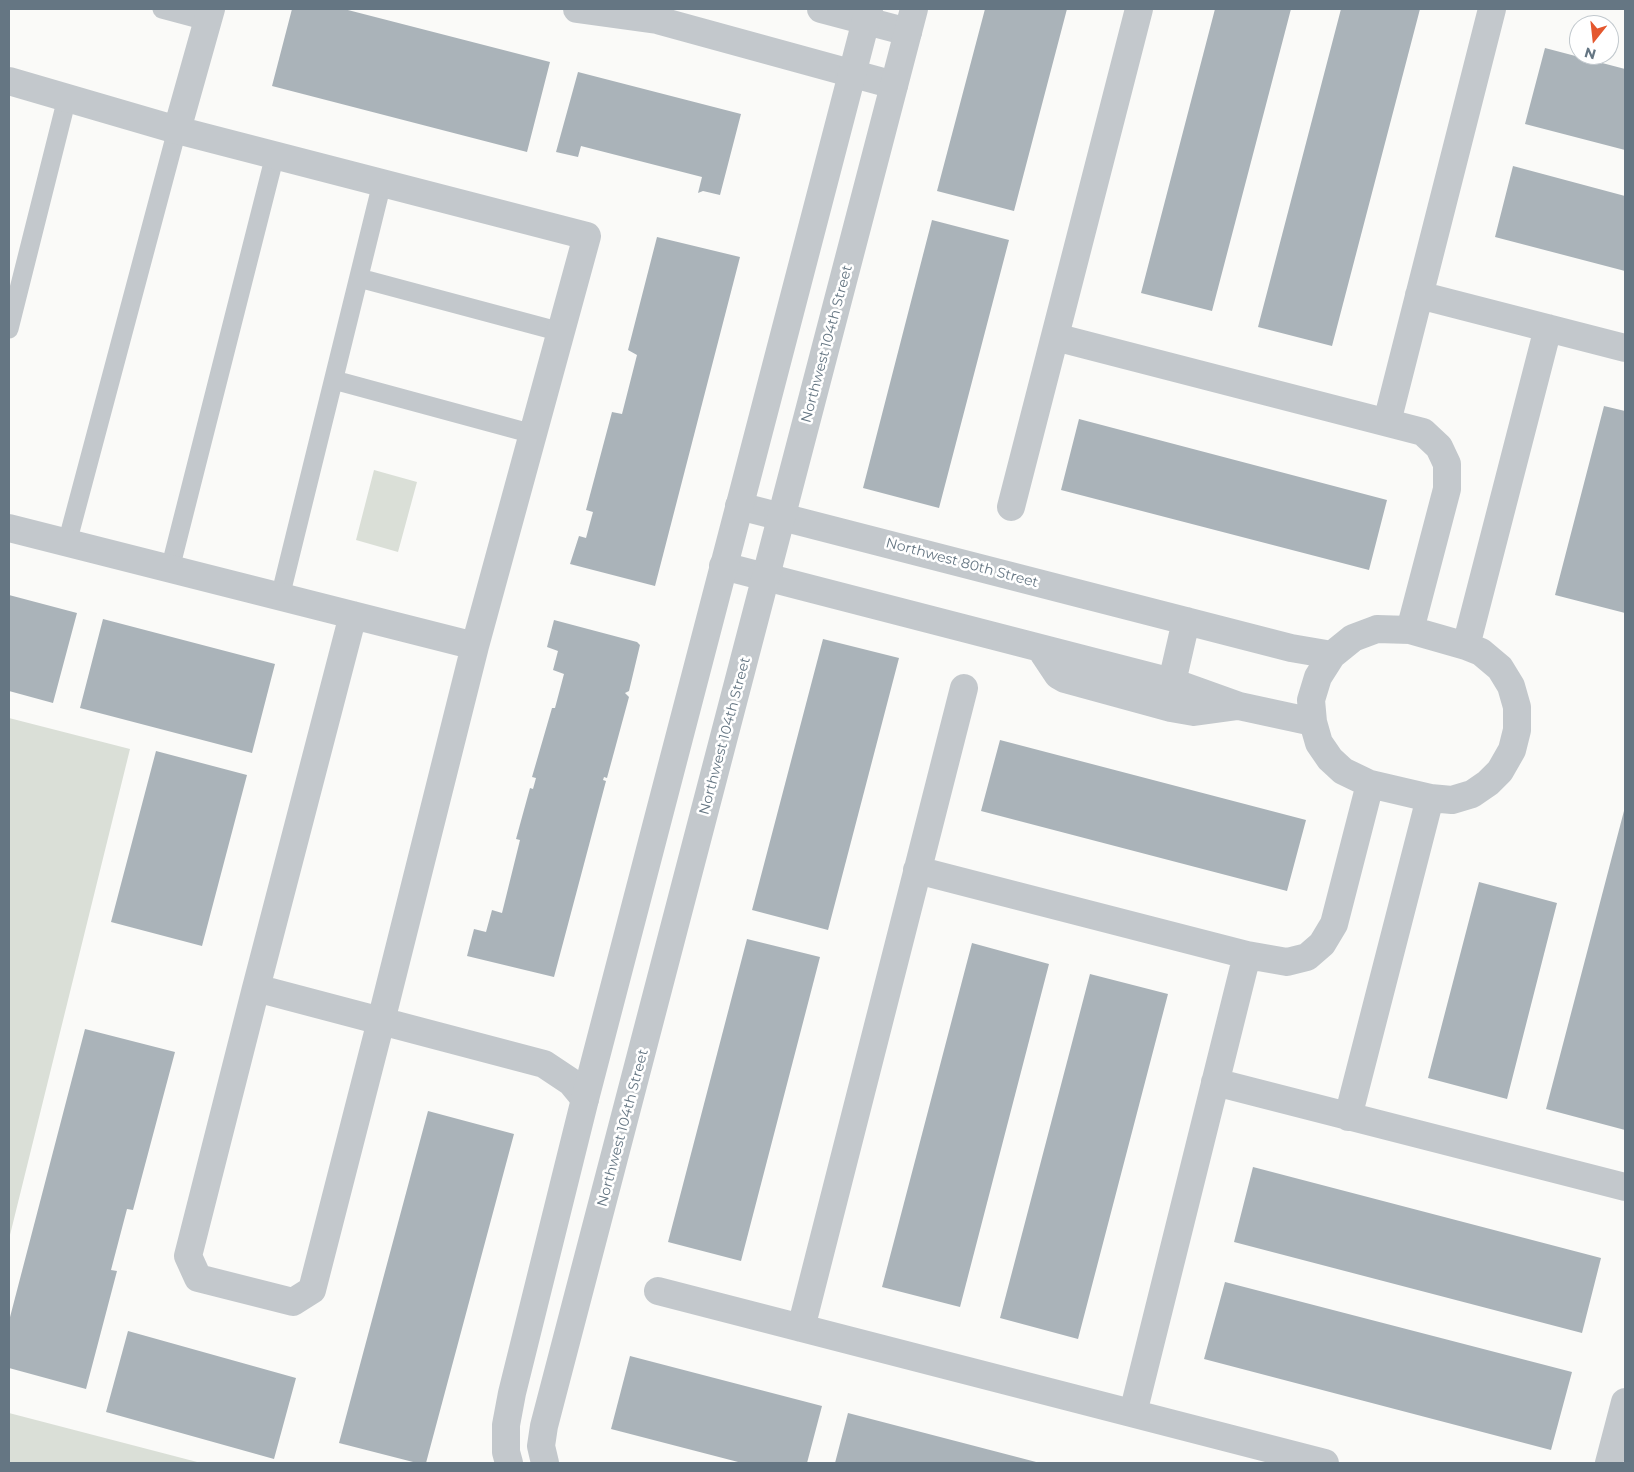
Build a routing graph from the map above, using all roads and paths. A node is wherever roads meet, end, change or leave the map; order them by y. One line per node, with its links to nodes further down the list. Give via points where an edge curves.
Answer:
1 (162, 9): 6 (lane)
2 (577, 9): 9 (street, via 657,20)
3 (821, 9): 7 (street)
4 (1139, 9): 21 (street)
5 (1492, 9): 17 (street)
6 (209, 15): 13 (street)
7 (867, 15): 8 (street); 9 (street)
8 (911, 20): 11 (street, Northwest 104th Street)
9 (852, 73): 11 (street); 26 (street)
10 (9, 82): 12 (street)
11 (894, 85): 28 (street, Northwest 104th Street)
12 (67, 98): 13 (street); 19 (lane)
13 (177, 130): 14 (street); 30 (lane)
14 (275, 155): 15 (street); 32 (lane)
15 (382, 183): 16 (lane); 20 (street, via 587,236)
16 (358, 278): 20 (lane); 23 (lane)
17 (1419, 295): 18 (street); 24 (street)
18 (1548, 328): 22 (street); 39 (street)
19 (9, 329)
20 (562, 332): 25 (street)
21 (1055, 337): 24 (street); 27 (street)
22 (1625, 348)
23 (334, 380): 25 (lane); 34 (lane)
24 (1387, 422): 37 (street, via 1423,432 1438,447 1447,464 1447,489)
25 (533, 434): 38 (street)
26 (739, 506): 28 (street, Northwest 80th Street); 31 (street)
27 (1012, 507)
28 (782, 516): 33 (street, Northwest 104th Street); 36 (street, Northwest 80th Street)
29 (9, 528): 30 (street)
30 (67, 543): 32 (street)
31 (723, 566): 33 (street); 53 (street)
32 (170, 569): 34 (street)
33 (766, 577): 40 (street); 61 (street, Northwest 104th Street, via 544,1426 541,1446)
34 (280, 597): 35 (street)
35 (353, 615): 38 (street); 50 (street)
36 (1186, 621): 41 (street, Northwest 80th Street); 42 (street)
37 (1410, 630): 39 (street); 41 (street, via 1377,629 1353,638)
38 (475, 646): 51 (street)
39 (1466, 646): 47 (street, via 1481,652 1500,668 1511,686 1518,707 1517,730 1512,750 1488,784 1472,794 1452,800)
40 (1040, 648): 42 (street); 44 (street, via 1058,675 1065,679 1194,712)
41 (1332, 655): 45 (street, via 1313,692)
42 (1172, 682): 44 (street)
43 (964, 688): 48 (street)
44 (1239, 706): 45 (street)
45 (1313, 722): 46 (street, via 1319,743 1330,759 1343,771)
46 (1370, 784): 47 (street); 49 (street, via 1334,924 1322,944 1307,957 1287,962)
47 (1430, 798): 54 (street)
48 (918, 870): 49 (street); 57 (street)
49 (1247, 955): 52 (street)
50 (256, 988): 51 (street); 51 (street, via 188,1256 198,1278 294,1302 312,1290)
51 (381, 1021): 53 (street, via 544,1064 571,1082)
52 (1215, 1082): 54 (street); 59 (street)
53 (585, 1099): 60 (street, via 512,1393 506,1425)
54 (1348, 1117): 55 (street)
55 (1625, 1188)
56 (658, 1291): 57 (street)
57 (801, 1328): 59 (street)
58 (1625, 1402): 63 (street)
59 (1133, 1413): 62 (street)
60 (509, 1463)
61 (545, 1463)
62 (1325, 1463)
63 (1609, 1463)

